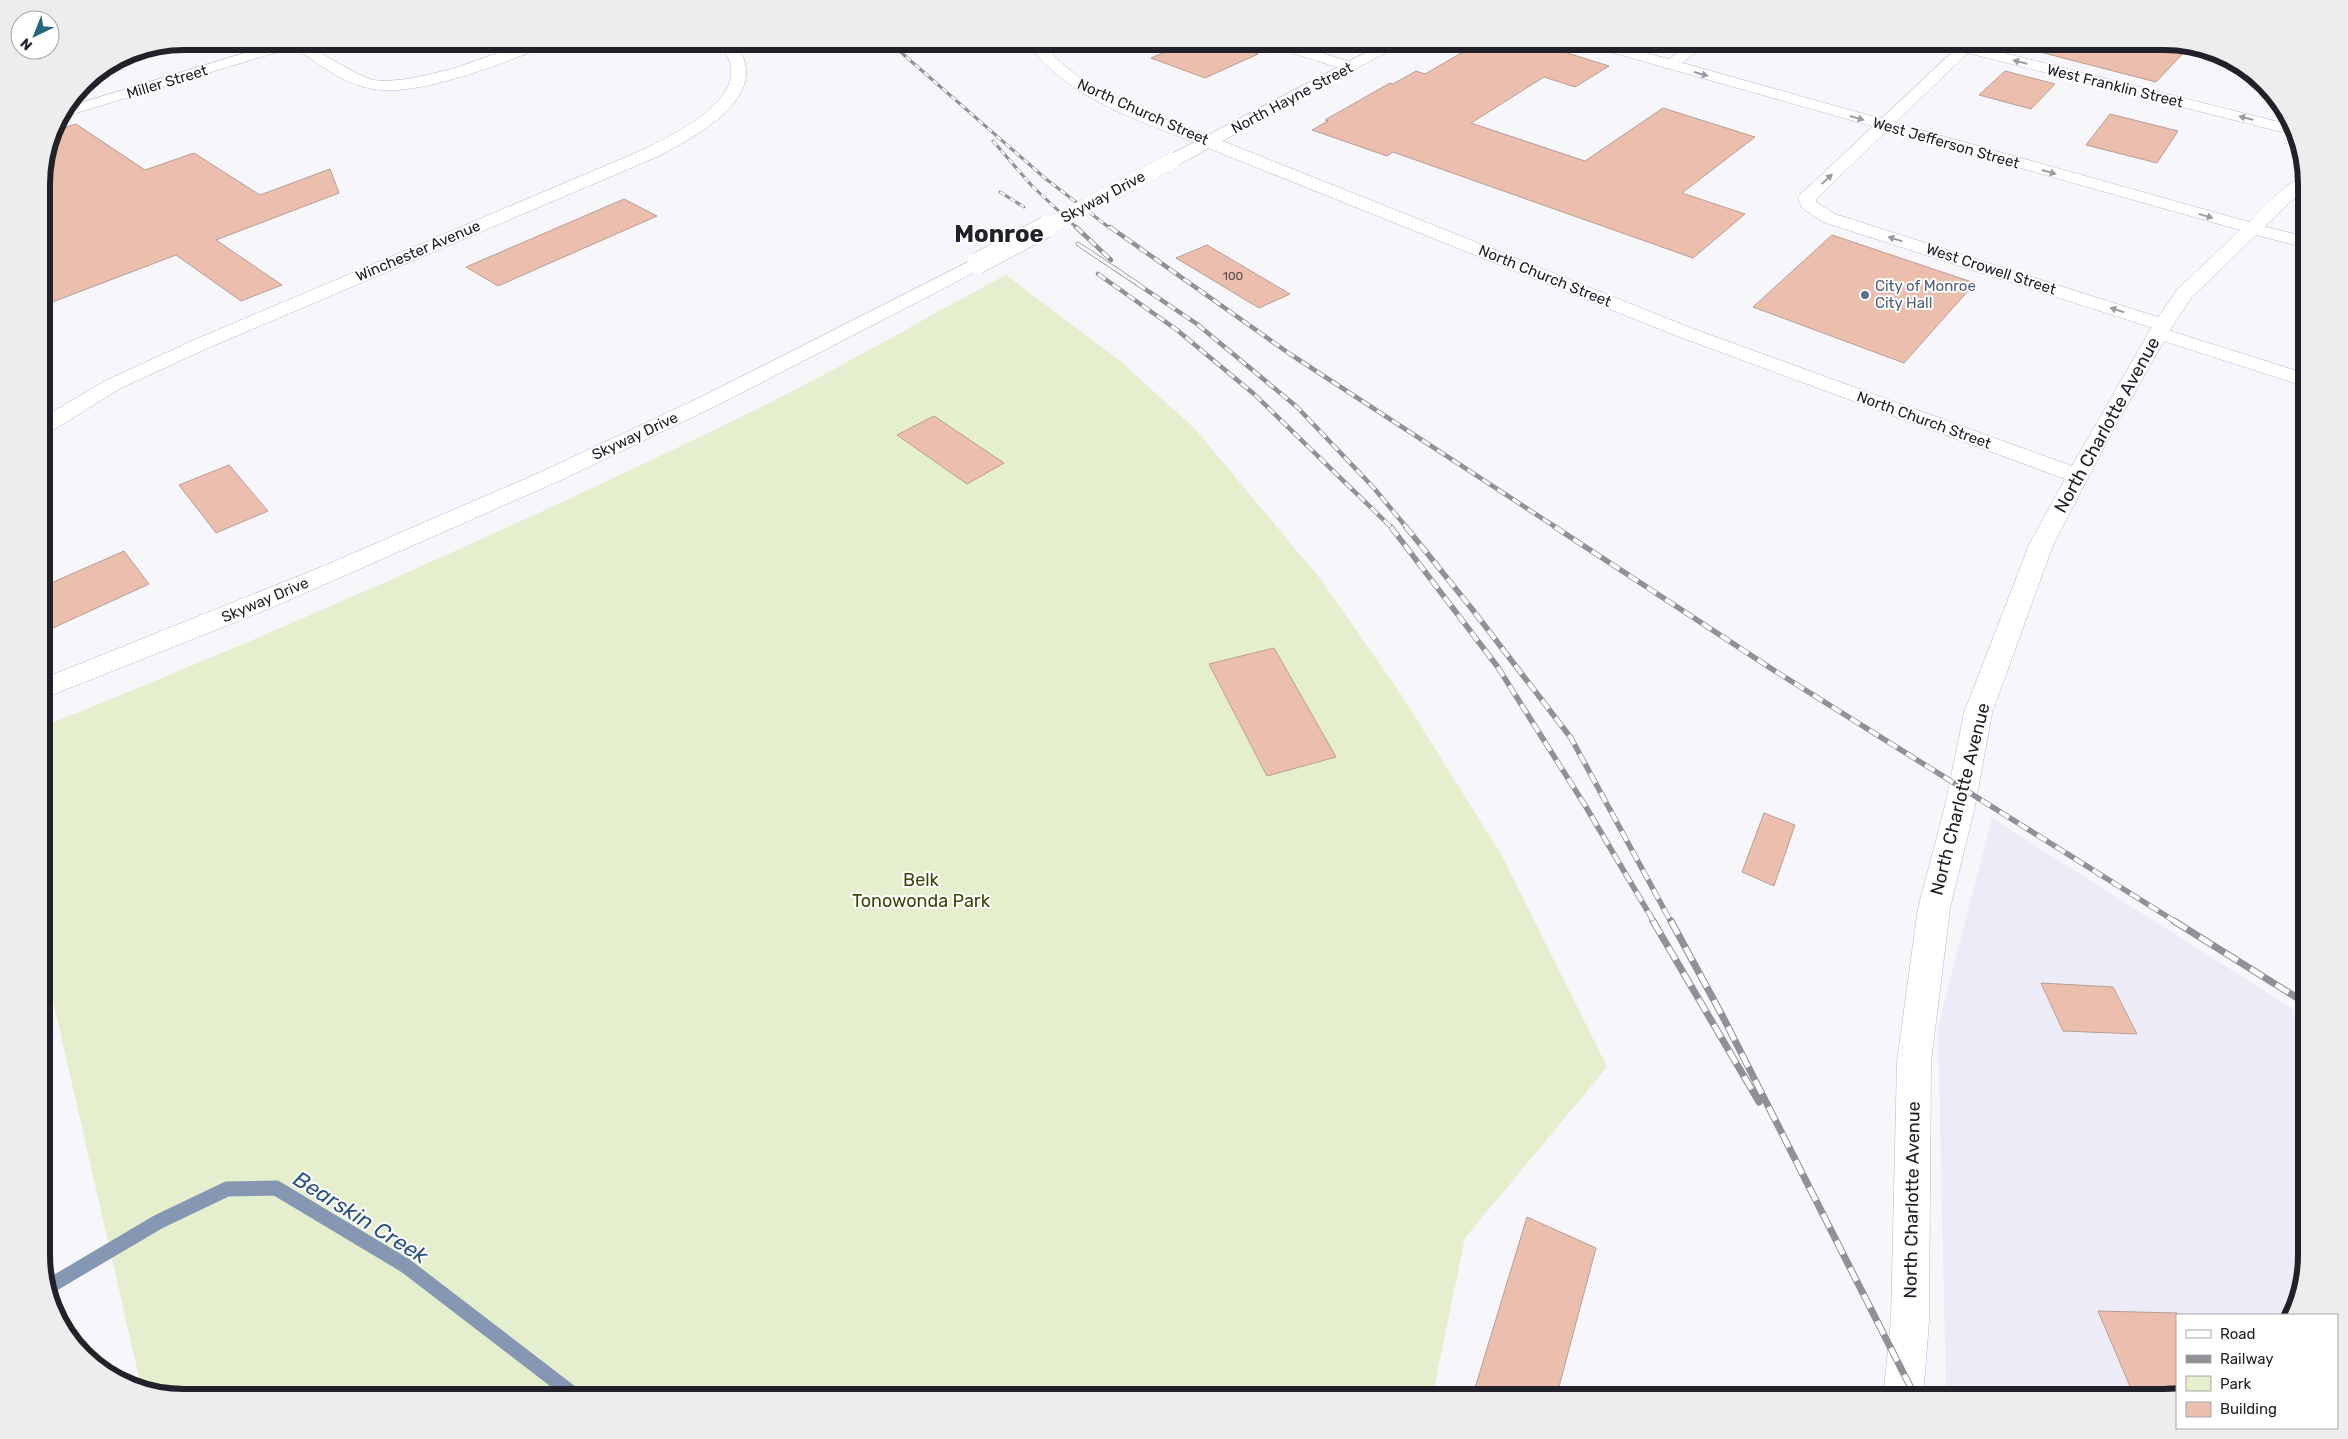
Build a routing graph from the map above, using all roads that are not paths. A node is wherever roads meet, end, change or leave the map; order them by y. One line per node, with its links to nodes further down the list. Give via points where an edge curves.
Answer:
1 (270, 50): 14 (main road, Miller Street)
2 (312, 50): 3 (main road, via 370,84 390,86 445,75)
3 (520, 50)
4 (730, 50): 23 (main road, Winchester Avenue, via 739,62 741,76 734,93 712,116 689,133 653,152 201,344 114,384)
5 (1040, 50): 17 (main road, North Church Street, via 1053,66 1089,90)
6 (1297, 50): 13 (main road)
7 (1383, 50): 13 (main road, North Hayne Street)
8 (1618, 50): 12 (main road, West Jefferson Street)
9 (1691, 50): 12 (main road)
10 (1964, 50): 15 (main road)
11 (1988, 50): 16 (main road, West Franklin Street, one-way to 11)
12 (1670, 65): 15 (main road, West Jefferson Street, one-way to 15)
13 (1350, 67): 17 (main road, North Hayne Street)
14 (75, 107)
15 (1884, 126): 19 (main road, West Jefferson Street, one-way to 19); 21 (main road, West Crowell Street, one-way to 15, via 1819,213 1808,204 1807,198)
16 (2285, 128)
17 (1209, 142): 24 (main road, North Church Street, via 1684,332); 25 (main road, Skyway Drive, bridge, via 820,346 621,443 380,552)
18 (2298, 187): 19 (main road, North Charlotte Avenue)
19 (2251, 228): 20 (main road, West Jefferson Street); 21 (main road, North Charlotte Avenue, via 2184,294)
20 (2298, 241)
21 (2160, 329): 22 (main road, West Crowell Street); 24 (main road, North Charlotte Avenue)
22 (2298, 378)
23 (50, 422)
24 (2078, 476): 26 (main road, North Charlotte Avenue, via 2035,558 1978,713 1960,806 1934,908 1914,1062 1910,1321)
25 (50, 686)
26 (1904, 1389)

